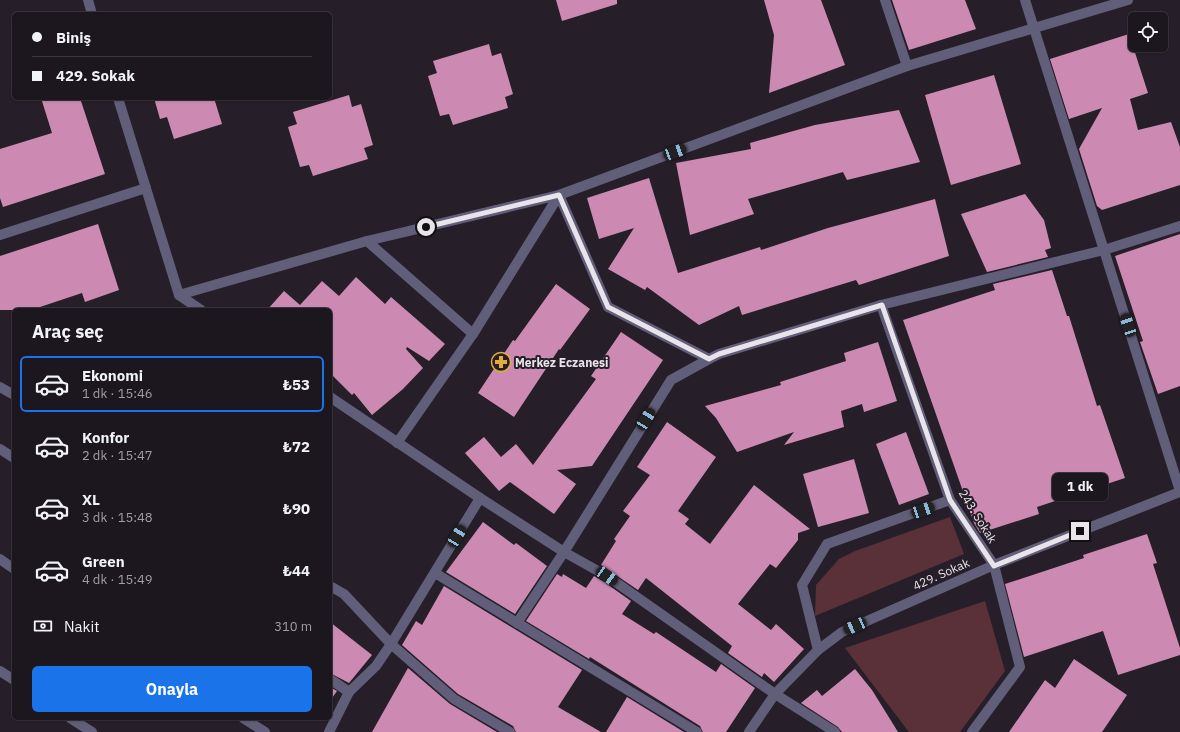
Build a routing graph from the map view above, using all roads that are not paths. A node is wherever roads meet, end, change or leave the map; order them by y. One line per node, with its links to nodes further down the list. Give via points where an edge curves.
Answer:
1 (88, 0): 5 (street)
2 (885, 0): 7 (street)
3 (1025, 0): 6 (street)
4 (1128, 0): 6 (street)
5 (91, 12)
6 (1034, 29): 7 (street); 14 (street)
7 (907, 66): 10 (street)
8 (119, 100): 9 (street)
9 (146, 188): 12 (street); 15 (street)
10 (559, 195): 13 (street); 18 (street); 19 (street, via 608,307)
11 (1180, 226): 14 (street)
12 (0, 235)
13 (367, 241): 15 (street); 18 (street)
14 (1104, 250): 16 (street); 26 (street)
15 (179, 295): 17 (street)
16 (882, 305): 19 (street); 28 (street, 243. Sokak)
17 (199, 308)
18 (473, 334): 23 (street)
19 (709, 359): 29 (street, via 671,380)
20 (0, 387): 21 (street)
21 (12, 394)
22 (332, 398): 23 (street)
23 (397, 443): 27 (street)
24 (0, 449): 25 (street)
25 (12, 457)
26 (1180, 491): 31 (street, 429. Sokak)
27 (480, 498): 29 (street); 33 (street)
28 (950, 500): 31 (street, 243. Sokak); 37 (street, via 827,544 802,585)
29 (564, 552): 35 (street); 42 (street, via 607,576)
30 (0, 559): 32 (street)
31 (994, 566): 37 (street, 429. Sokak, via 842,632); 52 (street, 243. Sokak, via 1020,667)
32 (12, 568)
33 (435, 573): 35 (street); 36 (street)
34 (332, 587): 36 (street, via 344,594)
35 (517, 622): 49 (street)
36 (391, 644): 41 (street, via 376,666); 48 (street, via 454,700)
37 (818, 650): 42 (street, 429. Sokak)
38 (0, 671): 39 (street)
39 (12, 679)
40 (332, 680): 41 (street)
41 (349, 692): 47 (street)
42 (775, 694): 50 (street, 429. Sokak); 51 (street)
43 (73, 720): 45 (street)
44 (246, 720): 46 (street)
45 (92, 732)
46 (265, 732)
47 (329, 732)
48 (510, 732)
49 (697, 732)
50 (749, 732)
51 (835, 732)
52 (972, 732)

